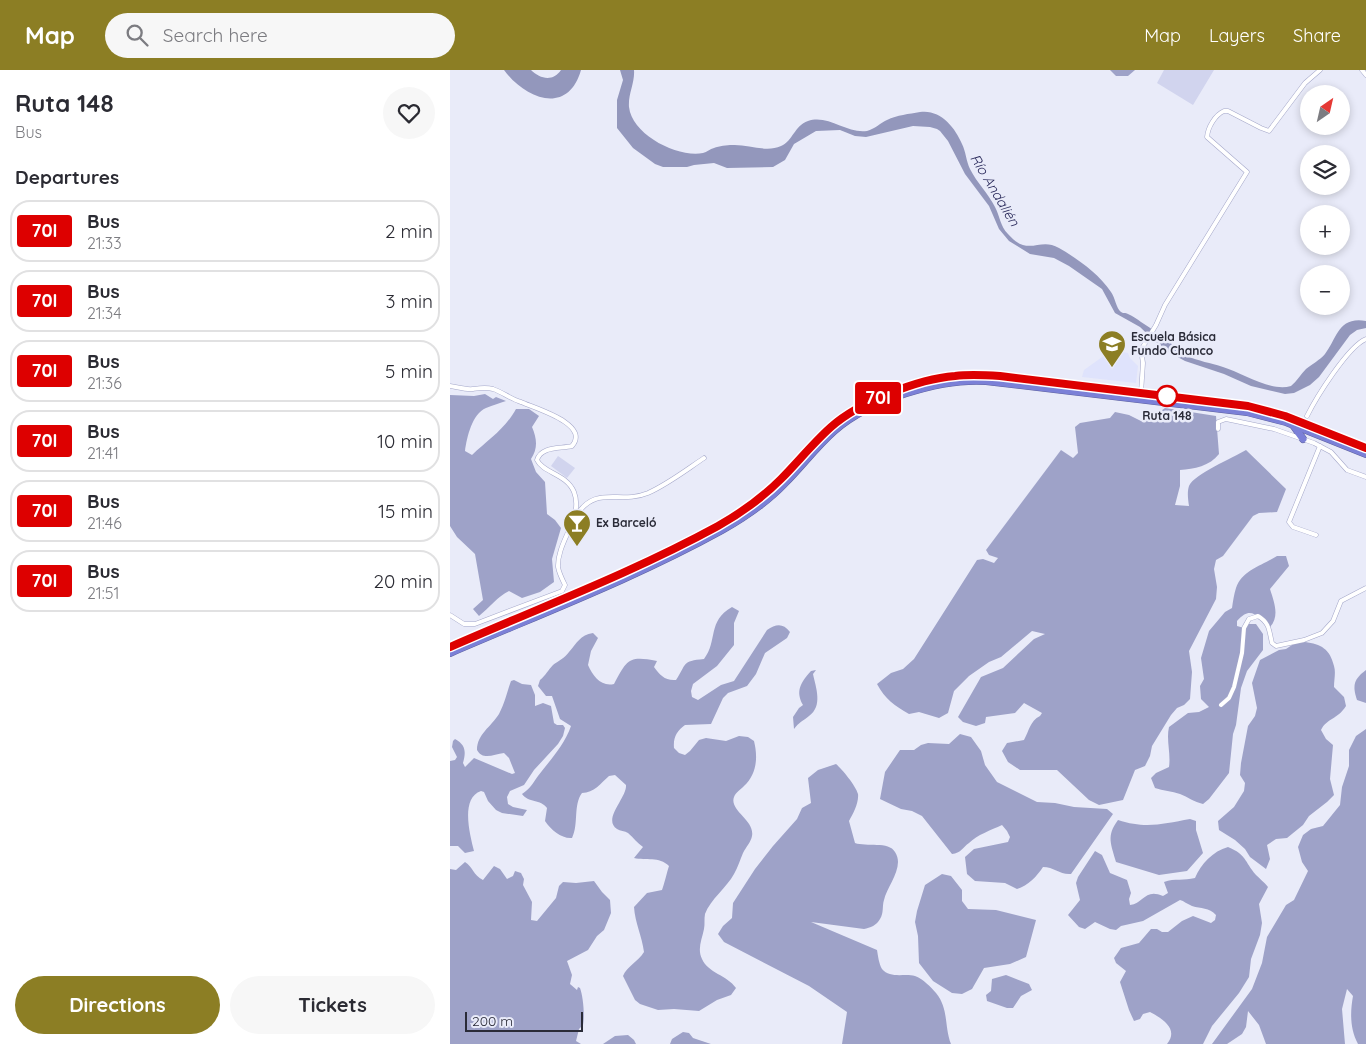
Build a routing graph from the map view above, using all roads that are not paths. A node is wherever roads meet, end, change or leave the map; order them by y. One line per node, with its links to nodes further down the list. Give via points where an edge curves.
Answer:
1 (1320, 70): 6 (street, via 1269,131 1228,111 1221,111 1209,129 1207,137 1247,172 1141,350)
2 (1362, 70): 3 (street)
3 (1366, 75)
4 (1366, 339): 7 (street, via 1354,347 1334,373)
5 (450, 386): 17 (street, via 492,388 560,418 572,428 576,439 572,446 544,450 537,460 566,482 574,492)
6 (1141, 393): 12 (highway, via 1267,410); 22 (highway, via 970,374 937,378 884,396 838,421 770,490 719,526)
7 (1307, 416)
8 (1293, 425): 10 (highway); 13 (highway); 23 (highway, via 1241,411 986,381 959,381 926,387 876,405 852,418 829,436 786,483 745,516 721,530 620,579)
9 (1218, 430): 10 (street, via 1218,422 1226,419)
10 (1303, 439): 11 (street)
11 (1320, 446): 15 (street, via 1331,452 1347,470); 19 (street, via 1289,522 1293,527)
12 (1366, 448)
13 (1366, 454)
14 (704, 458): 16 (street, via 648,493)
15 (1366, 477)
16 (588, 501): 17 (street); 18 (street)
17 (575, 503): 18 (street)
18 (573, 520): 21 (street, via 558,562 565,584 562,591 475,624 464,624)
19 (1316, 535)
20 (1366, 588): 24 (street, via 1341,601 1325,631 1304,640 1274,645 1266,622 1258,616 1251,617 1244,628 1234,687)
21 (450, 615)
22 (450, 648)
23 (450, 653)
24 (1221, 705)

